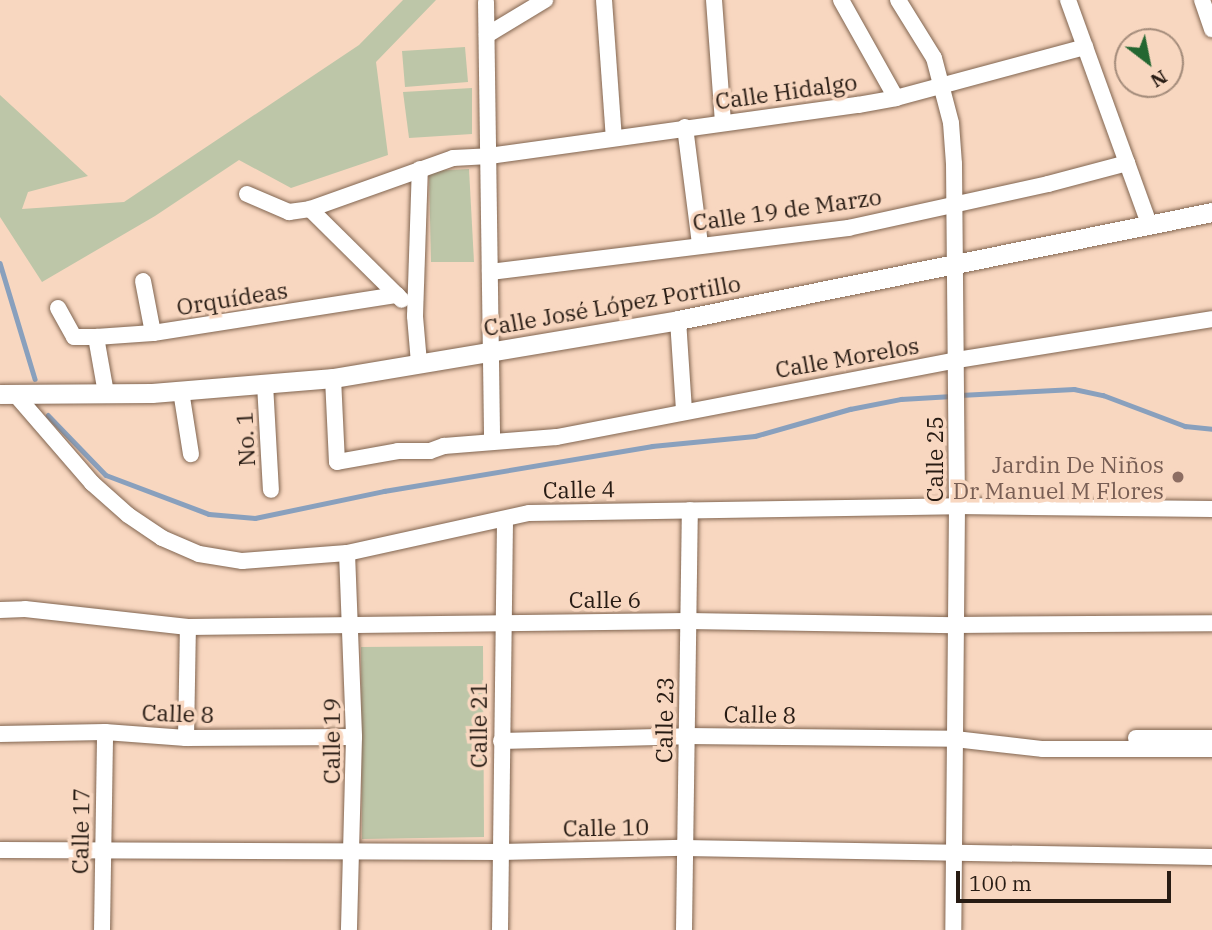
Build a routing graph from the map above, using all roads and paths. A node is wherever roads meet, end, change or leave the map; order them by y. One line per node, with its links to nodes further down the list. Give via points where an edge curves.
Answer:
1 (545, 0): 10 (street)
2 (604, 0): 16 (street)
3 (714, 0): 14 (street)
4 (841, 0): 13 (street)
5 (898, 0): 12 (street, Calle 25, via 934,58)
6 (1068, 0): 11 (street)
7 (1202, 0): 9 (street)
8 (486, 2): 10 (street)
9 (1212, 29)
10 (487, 35): 17 (street)
11 (1085, 47): 12 (street, Calle Hidalgo); 18 (street)
12 (942, 86): 13 (street, Calle Hidalgo); 21 (street, Calle 25, via 951,123)
13 (896, 98): 14 (street, Calle Hidalgo)
14 (723, 123): 15 (street, Calle Hidalgo)
15 (685, 127): 16 (street, Calle Hidalgo); 25 (street)
16 (614, 138): 17 (street, Calle Hidalgo)
17 (489, 156): 19 (street, Calle Hidalgo, via 453,158); 27 (street)
18 (1127, 163): 21 (street, Calle 19 de Marzo); 24 (street)
19 (420, 169): 22 (street, Calle Hidalgo); 31 (street)
20 (247, 194): 22 (street, via 289,212)
21 (956, 204): 25 (street, Calle 19 de Marzo, via 848,228); 26 (street, Calle 25)
22 (310, 209): 29 (street)
23 (1212, 212): 24 (street, Calle José López Portillo)
24 (1149, 224): 26 (street, Calle José López Portillo)
25 (700, 244): 27 (street, Calle 19 de Marzo)
26 (956, 263): 33 (street, Calle José López Portillo); 38 (street, Calle 25)
27 (490, 272): 36 (street)
28 (142, 281): 34 (street)
29 (397, 295): 31 (street); 34 (street, Orquídeas)
30 (58, 308): 35 (street, Orquídeas, via 74,337)
31 (415, 316): 37 (street)
32 (1212, 318): 38 (street, Calle Morelos)
33 (678, 320): 36 (street, Calle José López Portillo); 44 (street)
34 (153, 334): 35 (street, Orquídeas)
35 (96, 337): 42 (street)
36 (490, 353): 37 (street, Calle José López Portillo); 45 (street)
37 (419, 363): 39 (street, Calle José López Portillo)
38 (957, 368): 44 (street, Calle Morelos); 48 (street, Calle 25)
39 (332, 378): 40 (street, Calle José López Portillo); 45 (street, Calle Morelos, via 337,462)
40 (265, 384): 41 (street, Calle José López Portillo); 47 (street, No. 1)
41 (181, 391): 42 (street, Calle José López Portillo); 46 (street)
42 (106, 393): 43 (street, Calle José López Portillo)
43 (7, 394): 52 (street, Calle 4, via 92,483 162,538 199,554 242,561)
44 (684, 410): 45 (street, Calle Morelos, via 557,437)
45 (492, 441)
46 (191, 453)
47 (271, 490)
48 (957, 506): 49 (street, Calle 4); 50 (street, Calle 4); 58 (street, Calle 25)
49 (1212, 509)
50 (690, 510): 51 (street, Calle 4, via 529,513); 54 (street, Calle 23)
51 (505, 519): 52 (street, Calle 4); 55 (street, Calle 21)
52 (347, 553): 57 (street, Calle 19)
53 (0, 610): 59 (street, Calle 6)
54 (688, 621): 55 (street, Calle 6); 58 (street, Calle 6); 62 (street, Calle 23)
55 (502, 622): 57 (street, Calle 6); 67 (street, Calle 21)
56 (1212, 623): 58 (street, Calle 6)
57 (352, 624): 59 (street, Calle 6); 63 (street, Calle 19)
58 (956, 625): 66 (street, Calle 25)
59 (188, 627): 64 (street)
60 (105, 732): 61 (street, Calle 8); 64 (street, Calle 8); 71 (street, Calle 17)
61 (0, 734)
62 (687, 736): 66 (street, Calle 8); 67 (street, Calle 8); 70 (street, Calle 23)
63 (354, 737): 64 (street, Calle 8); 73 (street, Calle 19)
64 (187, 738)
65 (1212, 738): 68 (street, Calle 8, via 1043,738)
66 (955, 740): 68 (street, Calle 8); 75 (street, Calle 25)
67 (501, 741): 74 (street, Calle 21)
68 (1019, 744): 69 (street, Calle 8, via 1043,749)
69 (1212, 749)
70 (684, 848): 74 (street, Calle 10); 75 (street, Calle 10); 80 (street, Calle 23)
71 (102, 849): 72 (street, Calle 10); 73 (street, Calle 10); 77 (street, Calle 17)
72 (0, 850)
73 (352, 850): 74 (street, Calle 10); 78 (street, Calle 19)
74 (501, 852): 79 (street, Calle 21)
75 (953, 855): 76 (street, Calle 10); 81 (street, Calle 25)
76 (1212, 857)
77 (102, 930)
78 (349, 930)
79 (500, 930)
80 (684, 930)
81 (953, 930)

